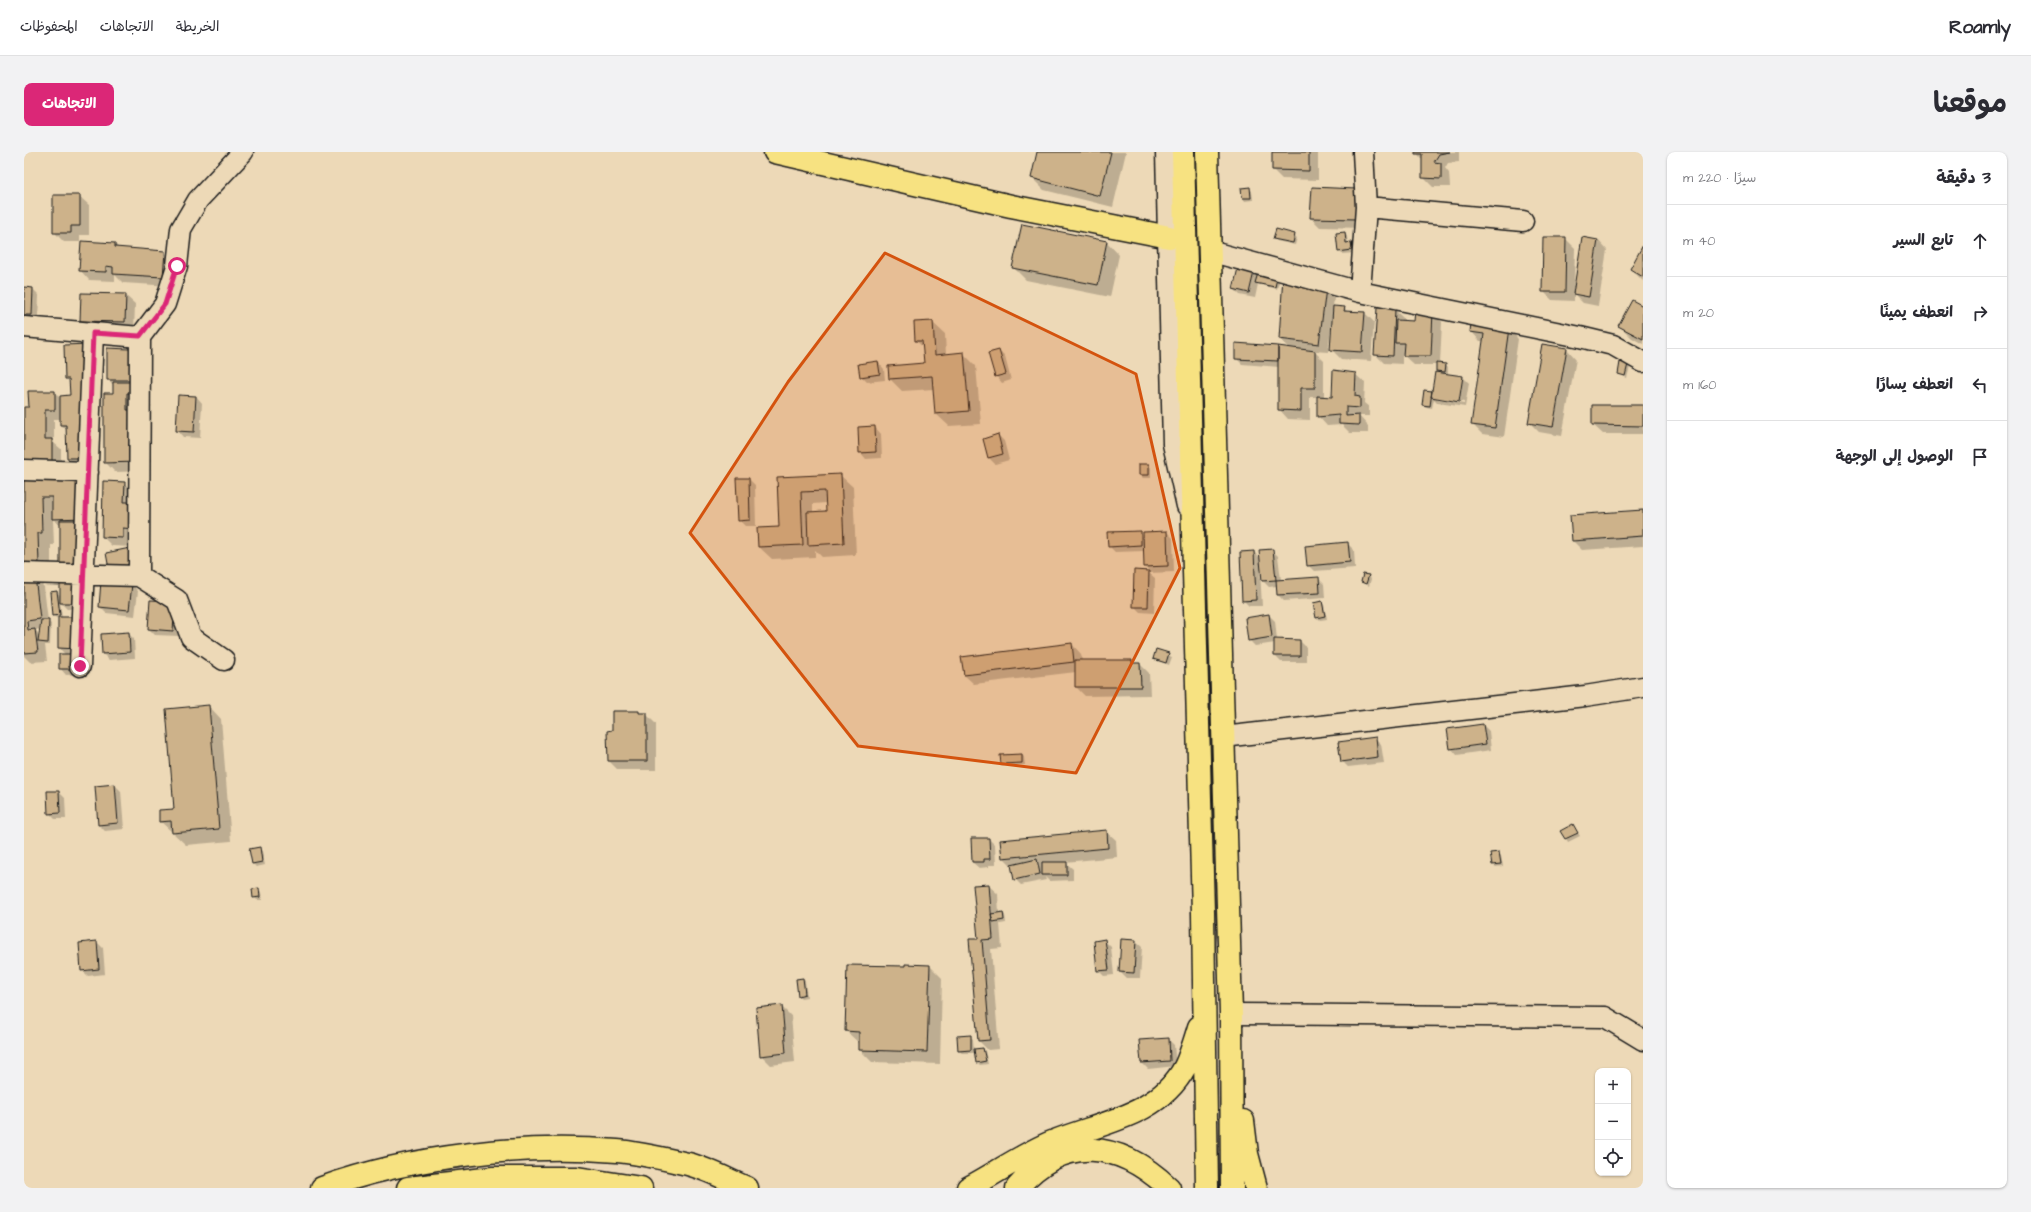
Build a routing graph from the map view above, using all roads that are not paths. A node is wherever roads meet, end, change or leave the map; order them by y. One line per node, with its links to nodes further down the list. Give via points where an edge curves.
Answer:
1 (243, 152): 14 (street, via 198,200 181,229 177,266 165,304)
2 (775, 152): 9 (main road, via 1011,206)
3 (1166, 152): 9 (street)
4 (1183, 152): 18 (main road)
5 (1207, 152): 10 (main road)
6 (1363, 152): 7 (street)
7 (1366, 207): 8 (street); 11 (street)
8 (1523, 221)
9 (1169, 237): 18 (street, via 1173,444)
10 (1209, 251): 11 (street); 25 (main road)
11 (1360, 292): 15 (street, via 1613,345)
12 (24, 327): 13 (street)
13 (93, 333): 14 (street); 17 (street)
14 (140, 336): 21 (street)
15 (1643, 362)
16 (24, 470): 17 (street)
17 (88, 472): 20 (street)
18 (1193, 536): 26 (main road)
19 (24, 573): 20 (street)
20 (83, 576): 21 (street); 23 (street)
21 (138, 576): 22 (street, via 177,600 191,637)
22 (224, 660)
23 (80, 666)
24 (1643, 687): 25 (street, via 1585,696)
25 (1223, 737): 27 (main road)
26 (1205, 1006): 33 (main road, via 1192,1051 1184,1067 1173,1084 1155,1101 1115,1120 1045,1145); 36 (main road)
27 (1231, 1023): 28 (street, via 1605,1017); 37 (main road); 38 (main road, via 1247,1154)
28 (1643, 1040)
29 (322, 1188): 32 (main road, via 390,1167 459,1156 566,1148 618,1151 690,1165)
30 (408, 1188): 31 (main road, via 493,1178 577,1178)
31 (641, 1188)
32 (747, 1188)
33 (968, 1188)
34 (1017, 1188): 35 (main road, via 1031,1172 1052,1158 1078,1150 1103,1150 1128,1158 1155,1175)
35 (1168, 1188)
36 (1207, 1188)
37 (1232, 1188)
38 (1256, 1188)

